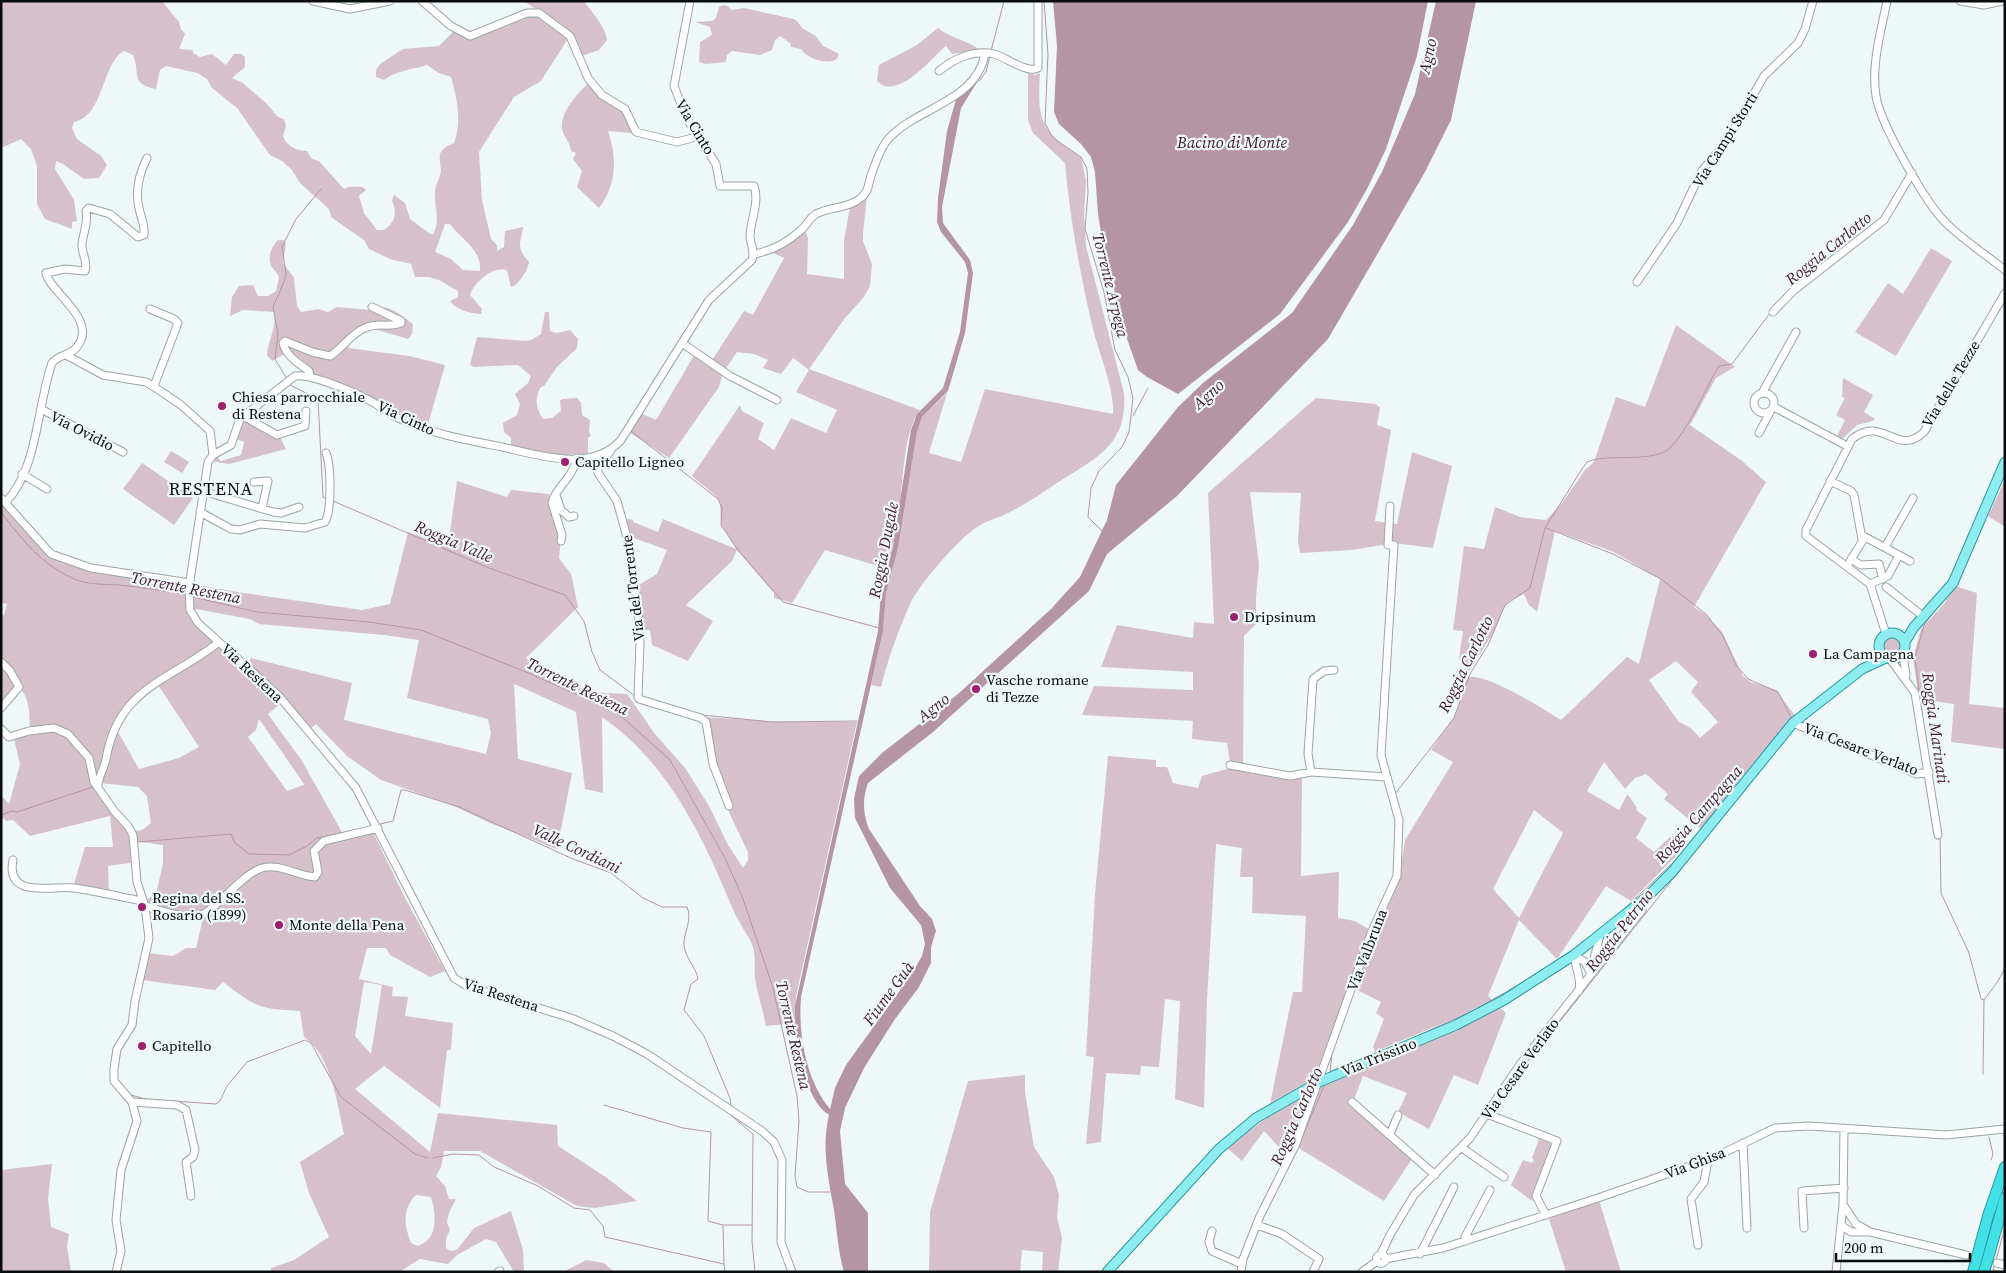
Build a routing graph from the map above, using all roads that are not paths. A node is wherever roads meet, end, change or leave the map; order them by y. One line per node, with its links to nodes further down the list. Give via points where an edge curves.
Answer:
1 (313, 1): 2 (street, via 350,9)
2 (390, 1)
3 (422, 1): 13 (street, via 452,26 470,36 527,14 539,13 570,36 588,78 602,95 625,109 636,132 677,142)
4 (690, 1): 13 (street, Via Cinto, via 674,86 686,117)
5 (1038, 1): 11 (street, via 1038,68 1028,69)
6 (1813, 1): 18 (street, Via Campi Storti, via 1798,43 1764,76 1727,141 1701,172 1677,223)
7 (1886, 1): 15 (street, via 1878,41 1876,95 1889,131)
8 (1960, 1): 10 (street)
9 (2002, 1): 10 (street)
10 (1990, 3)
11 (989, 53): 12 (street, via 952,60); 16 (street, via 982,69 969,85 888,139 871,174 868,191 862,198 847,206 816,214 780,245)
12 (939, 71)
13 (700, 136): 16 (street, Via Cinto, via 716,164 720,186 754,186 756,196 750,232)
14 (146, 158): 25 (street, via 137,185 144,235 138,237 110,214 89,208 82,244 85,271 65,269 48,272 46,276 71,306 81,326 80,342)
15 (1912, 174): 17 (street, via 1946,224); 22 (street, via 1884,220)
16 (754, 254): 24 (street, via 752,260 709,300)
17 (2005, 270)
18 (1637, 282)
19 (2005, 293): 35 (street, Via delle Tezze, via 1919,436 1903,441 1876,430 1864,431)
20 (372, 307): 26 (street, via 401,323 363,328 330,356 283,343 285,349 309,371)
21 (150, 309): 27 (street, via 178,323)
22 (1773, 312)
23 (1796, 332): 28 (street)
24 (682, 342): 29 (street, via 730,376); 36 (street, via 621,440)
25 (66, 355): 27 (street, via 102,375); 30 (street, via 52,364)
26 (310, 377): 33 (street, via 295,376); 40 (street, Via Cinto, via 368,400 431,432 539,456)
27 (154, 386): 39 (street, via 210,431)
28 (1762, 393): 31 (street, via 1772,396); 31 (street, via 1754,399 1755,409 1763,414)
29 (778, 400)
30 (41, 409): 37 (street, Via Ovidio); 42 (street)
31 (1772, 410): 34 (street); 35 (street)
32 (306, 411): 33 (street, via 305,426 277,435)
33 (243, 416): 39 (street, via 231,445)
34 (1759, 433)
35 (1847, 446): 43 (street, Via delle Tezze)
36 (611, 449): 40 (street, Via Cinto, via 594,456); 87 (street, Via del Torrente, via 598,467 598,473 617,500 628,541 638,607 638,696 706,722 713,764)
37 (124, 452)
38 (326, 453): 53 (street, via 330,477 325,522 304,528 260,524 240,530 231,529)
39 (214, 454): 46 (street, via 208,462)
40 (576, 458): 47 (street, via 570,477)
41 (2005, 462): 66 (main road, via 1956,576)
42 (22, 474): 45 (street); 49 (street, via 12,495)
43 (1830, 481): 55 (street, via 1854,495); 61 (street, Via delle Tezze, via 1806,536)
44 (254, 482): 52 (street, via 268,481)
45 (47, 489)
46 (203, 491): 52 (street); 53 (street)
47 (556, 495): 54 (street, via 564,515); 56 (street, via 552,502)
48 (1912, 498): 57 (street)
49 (3, 500): 64 (street, via 51,554 91,568)
50 (1390, 506): 85 (street, Via Valbruna, via 1388,545 1394,546 1381,755)
51 (299, 507): 52 (street, via 281,513)
52 (262, 508)
53 (200, 512): 64 (street, Via Restena)
54 (574, 516)
55 (1862, 539): 57 (street, via 1868,537); 59 (street)
56 (561, 541)
57 (1885, 547): 58 (street)
58 (1899, 555): 60 (street); 62 (street)
59 (1851, 559): 61 (street); 62 (street, via 1861,565 1879,564)
60 (1910, 561)
61 (1847, 566): 63 (street, Via delle Tezze)
62 (1883, 579): 63 (street)
63 (1870, 584): 69 (street)
64 (190, 585): 70 (street, Via Restena, via 193,617)
65 (1886, 587): 66 (street)
66 (1924, 617): 67 (main road)
67 (1914, 628): 68 (main road); 71 (main road)
68 (1897, 633): 69 (main road); 71 (main road)
69 (1886, 634): 72 (main road, via 1880,640)
70 (219, 642): 86 (street, via 133,700 110,742); 88 (street, Via Restena, via 278,695 356,788)
71 (1905, 642): 73 (main road)
72 (1879, 648): 74 (main road); 76 (main road)
73 (1902, 655): 74 (main road); 78 (street, Via Cesare Verlato)
74 (1888, 658): 76 (main road); 78 (street, Via Cesare Verlato)
75 (1, 662): 79 (street, via 19,687)
76 (1862, 669): 80 (main road, Via Cesare Verlato)
77 (1334, 670): 83 (street, via 1324,671 1313,678 1308,754)
78 (1909, 682): 84 (street, Via Cesare Verlato, via 1915,693)
79 (1, 708)
80 (1793, 723): 84 (street, Via Cesare Verlato, via 1917,774); 92 (main road, Via Cesare Verlato, via 1673,870)
81 (1, 729): 86 (street, via 10,737 29,731 64,730 89,758)
82 (1230, 765): 83 (street, via 1290,776)
83 (1311, 772): 85 (street)
84 (1929, 772): 89 (street, Via Cesare Verlato)
85 (1387, 777): 99 (street, Via Valbruna, via 1399,820 1397,876 1372,931)
86 (98, 788): 91 (street, via 131,830 137,882)
87 (729, 806)
88 (378, 828): 91 (street, via 324,841 314,851 318,872 315,876 280,868 263,868 242,880 200,916); 139 (street, Via Restena, via 454,978 467,986 578,1020 633,1045 754,1125 774,1142 782,1160 782,1242)
89 (1938, 835)
90 (13, 860): 91 (street, via 11,869 14,877 33,888 74,888)
91 (144, 904): 100 (street, via 148,948 132,1025 117,1049 114,1069 116,1084)
92 (1637, 905): 93 (main road, Via Cesare Verlato); 97 (street, Via Cesare Verlato, via 1642,910)
93 (1600, 935): 94 (main road, Via Cesare Verlato); 97 (street, Via Cesare Verlato)
94 (1574, 955): 95 (main road, Via Cesare Verlato); 96 (street); 97 (street, via 1588,966)
95 (1559, 966): 96 (street); 99 (main road, Via Trissino, via 1456,1026)
96 (1576, 970): 98 (street, via 1580,980)
97 (1590, 974): 98 (street, Via Cesare Verlato)
98 (1579, 991): 102 (street, Via Cesare Verlato, via 1516,1070)
99 (1319, 1082): 122 (street, Via Valbruna, via 1295,1146); 140 (main road, Via Trissino, via 1256,1118 1219,1149)
100 (132, 1102): 116 (street, via 177,1105 186,1110 195,1150 194,1157 186,1162); 138 (street, via 137,1121 122,1170 116,1220 121,1250)
101 (1352, 1102): 106 (street)
102 (1487, 1114): 108 (street, Via Cesare Verlato); 119 (street, via 1557,1141 1536,1196)
103 (1398, 1115): 106 (street)
104 (1844, 1128): 105 (street, Via Ghisa, via 1929,1135); 107 (street, Via Ghisa, via 1783,1126); 114 (street)
105 (2005, 1129)
106 (1390, 1134): 111 (street)
107 (1743, 1143): 109 (street, Via Ghisa); 124 (street)
108 (1462, 1148): 111 (street, Via Cesare Verlato); 112 (street)
109 (1708, 1160): 119 (street, Via Ghisa); 130 (street, via 1704,1182 1691,1199)
110 (2005, 1167): 120 (highway)
111 (1435, 1174): 134 (street, Via Cesare Verlato, via 1406,1207)
112 (1504, 1177)
113 (1454, 1187): 132 (street)
114 (1844, 1188): 118 (street); 125 (street, via 1802,1191)
115 (1490, 1190): 129 (street)
116 (191, 1196)
117 (2005, 1198): 120 (highway)
118 (1843, 1205): 121 (street); 123 (street)
119 (1546, 1215): 129 (street, Via Ghisa)
120 (1993, 1217): 144 (highway); 145 (highway)
121 (1856, 1224): 123 (street); 127 (street)
122 (1257, 1225): 137 (street, Via Valbruna); 141 (street, via 1282,1234 1319,1259)
123 (1842, 1226): 128 (street); 131 (street)
124 (1747, 1228)
125 (1804, 1228)
126 (1212, 1232): 137 (street, Via Valbruna, via 1209,1242 1212,1251)
127 (1870, 1232): 128 (street); 133 (street)
128 (1857, 1233): 131 (street)
129 (1466, 1241): 132 (street, Via Ghisa)
130 (1698, 1245)
131 (1840, 1248): 143 (street)
132 (1420, 1254): 134 (street, Via Ghisa)
133 (1966, 1255)
134 (1381, 1258): 142 (street, Via Cesare Verlato)
135 (1997, 1263): 136 (street)
136 (2005, 1264)
137 (1241, 1268)
138 (116, 1272)
139 (792, 1272)
140 (1107, 1272)
141 (1313, 1272)
142 (1362, 1272)
143 (1836, 1272)
144 (1973, 1272)
145 (1984, 1272)

